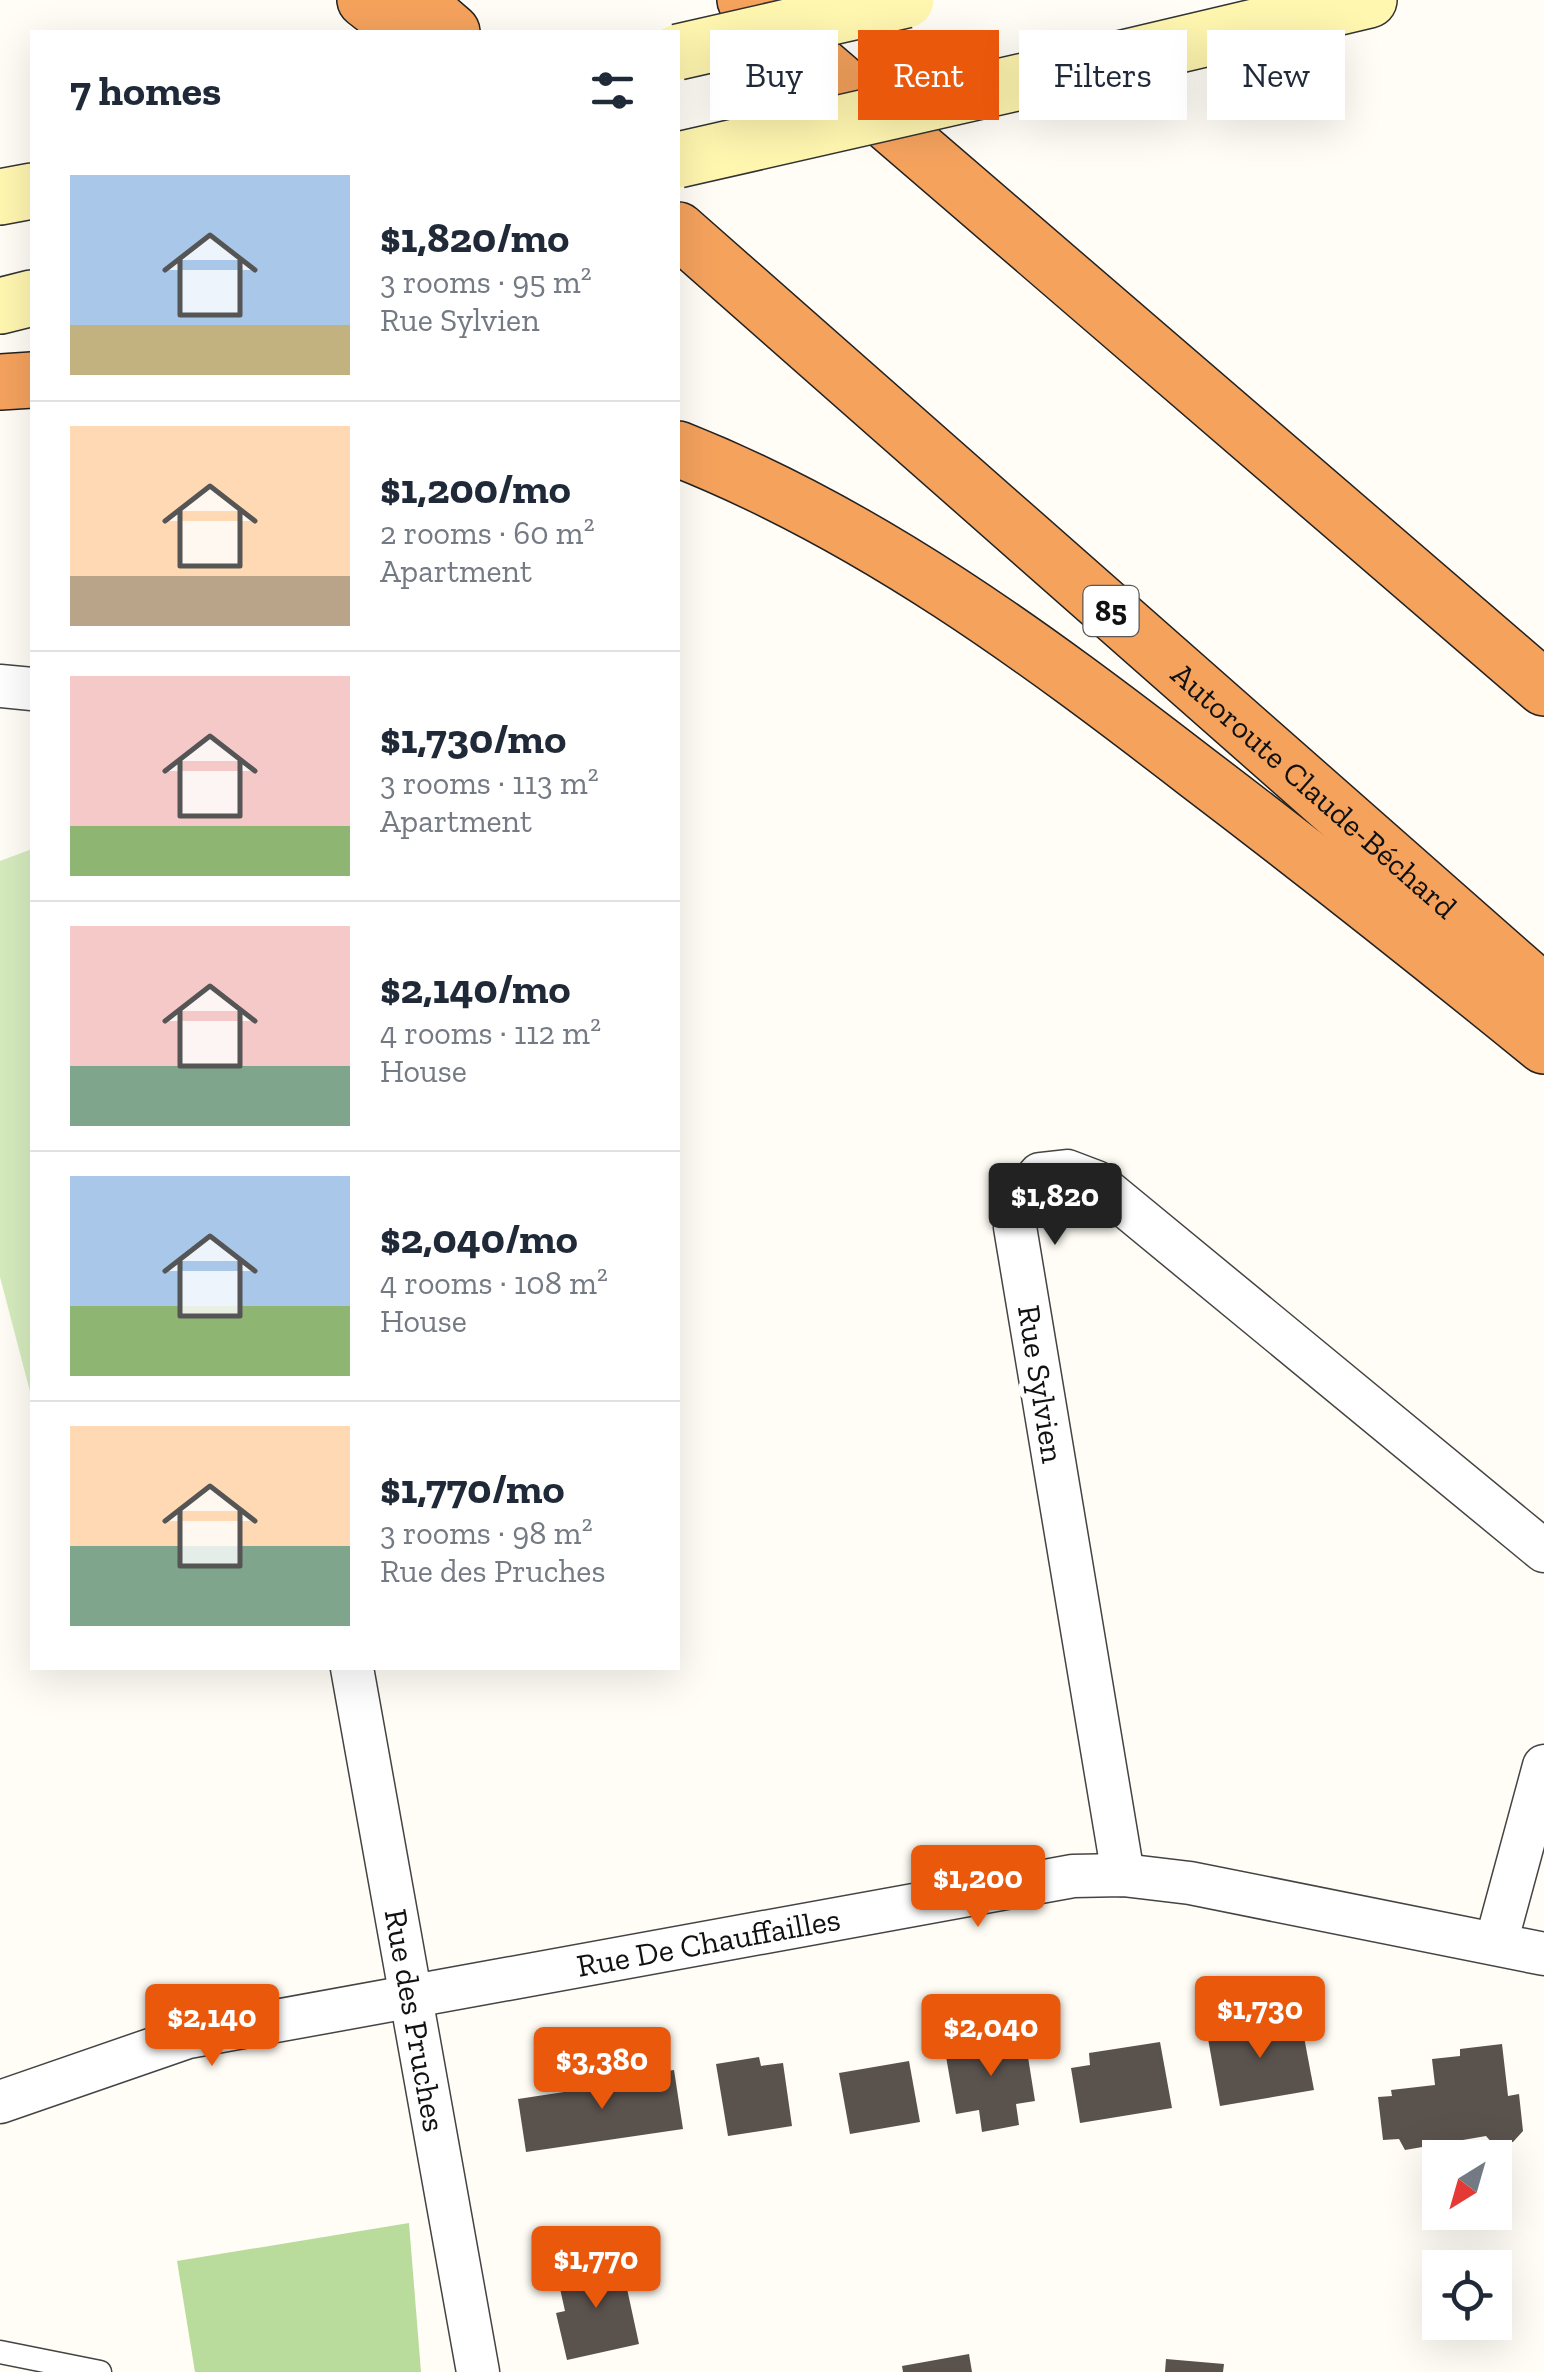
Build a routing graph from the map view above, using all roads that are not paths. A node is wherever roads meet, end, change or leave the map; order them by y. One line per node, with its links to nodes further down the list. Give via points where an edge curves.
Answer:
1 (365, 0): 7 (highway)
2 (415, 0): 8 (highway)
3 (745, 0): 19 (highway)
4 (794, 0): 19 (highway)
5 (906, 0): 9 (main road, bridge)
6 (1369, 0): 10 (main road, bridge)
7 (403, 30)
8 (450, 30)
9 (680, 52)
10 (680, 160)
11 (30, 191): 12 (main road)
12 (0, 198)
13 (680, 232): 20 (highway, Autoroute Claude-Béchard / 85)
14 (680, 249): 20 (highway)
15 (30, 298): 16 (main road)
16 (0, 306)
17 (30, 380): 18 (highway)
18 (0, 382)
19 (1222, 407): 23 (highway)
20 (885, 412): 25 (highway, Autoroute Claude-Béchard / 85)
21 (680, 450): 26 (highway, via 831,519 1016,637 1320,866)
22 (0, 686): 24 (street)
23 (1544, 688)
24 (30, 689)
25 (1544, 993)
26 (1544, 1046)
27 (1544, 1551): 30 (street, Rue Sylvien, via 1096,1182 1067,1171 1040,1174 1023,1194 1015,1226)
28 (352, 1670): 33 (street, Rue des Pruches)
29 (1544, 1766): 31 (street)
30 (1122, 1875): 31 (street, Rue De Chauffailles); 33 (street, Rue De Chauffailles, via 1073,1876)
31 (1496, 1943): 32 (street, Rue De Chauffailles)
32 (1544, 1954)
33 (413, 1994): 34 (street, Rue De Chauffailles, via 188,2037); 37 (street, Rue des Pruches)
34 (0, 2102)
35 (0, 2352): 36 (lane)
36 (100, 2372)
37 (478, 2372)

